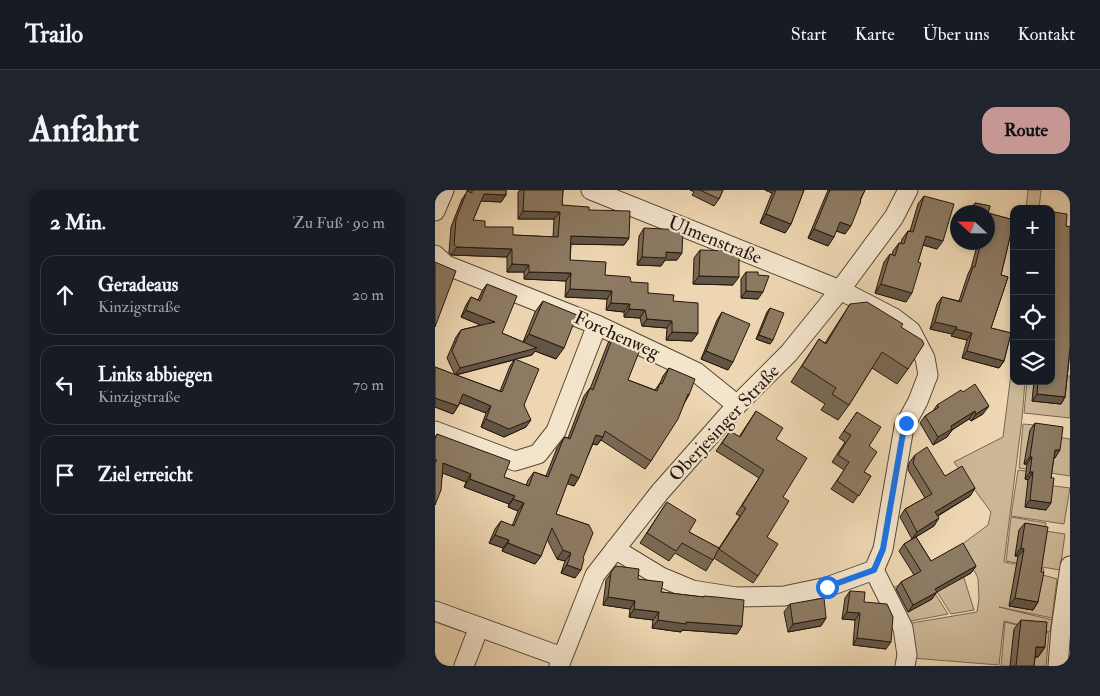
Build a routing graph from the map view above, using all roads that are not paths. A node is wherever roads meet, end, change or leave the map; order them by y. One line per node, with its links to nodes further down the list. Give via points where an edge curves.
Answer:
1 (444, 190): 5 (street)
2 (591, 190): 4 (street, Ulmenstraße)
3 (908, 190): 7 (street, Oberjesinger Straße, via 893,217)
4 (610, 193): 7 (street, Ulmenstraße)
5 (435, 211)
6 (435, 255): 8 (street, Forchenweg, via 446,265)
7 (840, 290): 9 (street, Oberjesinger Straße, via 789,353); 13 (street, Ulmenstraße, via 894,318 911,331 925,358 928,375 904,427 883,549)
8 (597, 325): 9 (street, Forchenweg, via 696,372); 10 (street, via 556,431 538,454 515,461)
9 (737, 405): 11 (street, Oberjesinger Straße)
10 (435, 431)
11 (615, 549): 13 (street, via 661,577 691,590 736,597 784,596 827,587); 16 (street, Oberjesinger Straße, via 595,575)
12 (1070, 566): 19 (street)
13 (874, 570): 17 (street, via 903,628)
14 (435, 611): 15 (street)
15 (479, 627): 16 (street); 18 (street)
16 (561, 661)
17 (906, 661)
18 (464, 666)
19 (1059, 666)

